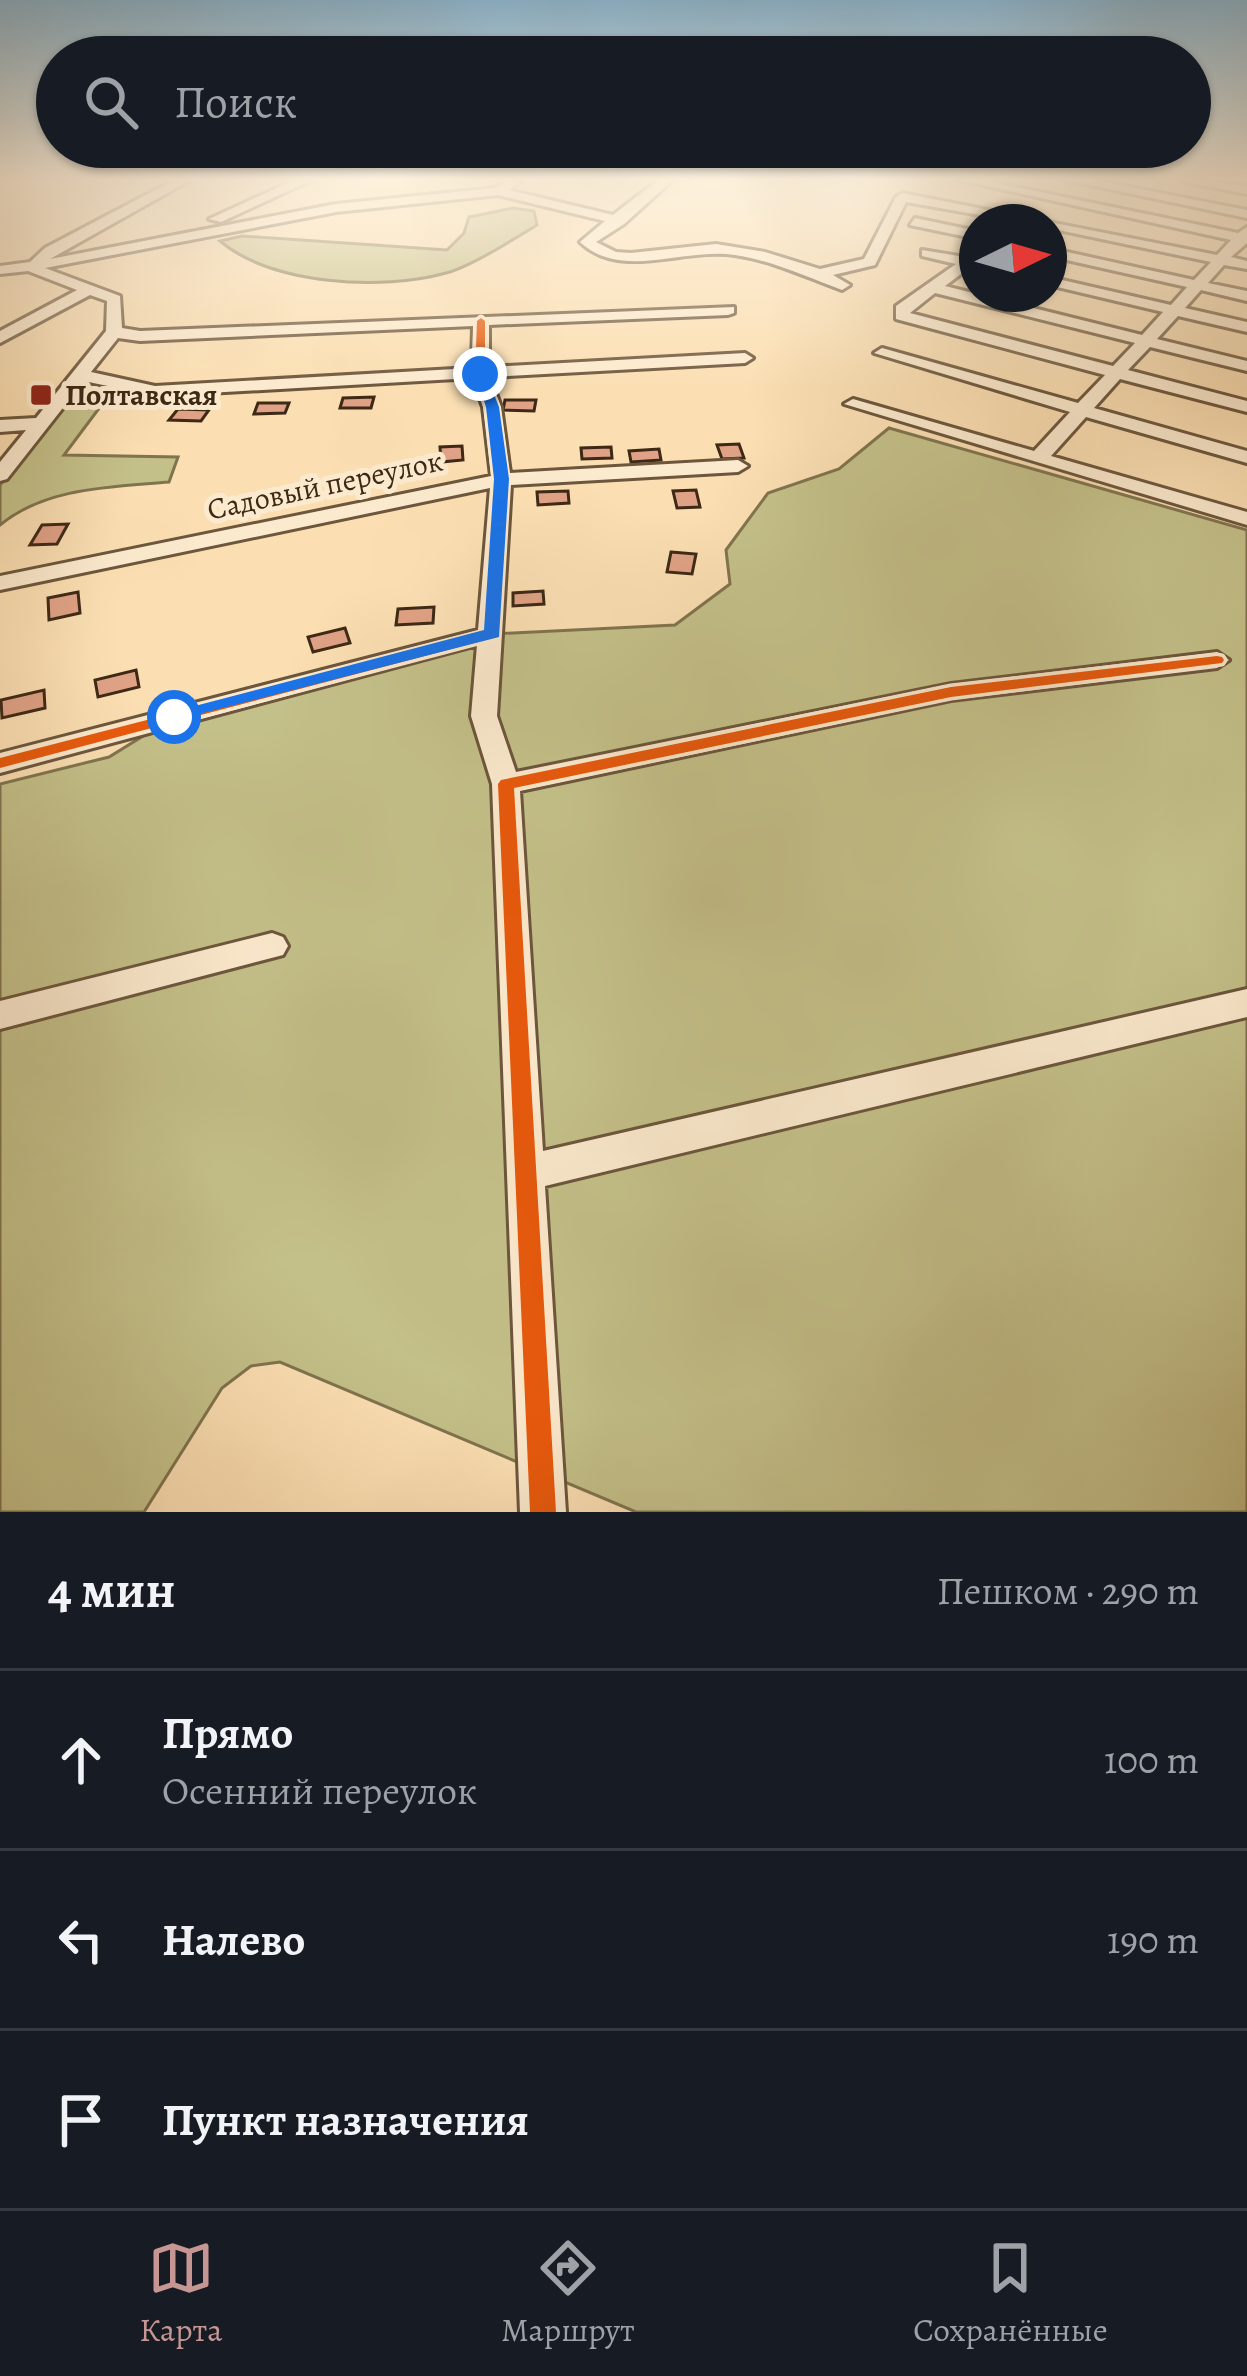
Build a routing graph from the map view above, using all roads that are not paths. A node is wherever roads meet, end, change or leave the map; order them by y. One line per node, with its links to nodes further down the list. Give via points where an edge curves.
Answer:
1 (55, 249): 14 (street)
2 (130, 249): 14 (street)
3 (594, 249): 4 (street, via 619,256)
4 (699, 249)
5 (710, 249): 17 (street, via 767,255)
6 (875, 249): 17 (street, via 870,262)
7 (1164, 249): 12 (street)
8 (1231, 249): 12 (street)
9 (927, 253): 11 (street)
10 (1067, 256): 20 (street)
11 (959, 258)
12 (1220, 260): 13 (street); 20 (street)
13 (1247, 265)
14 (31, 268): 15 (street); 21 (street)
15 (0, 270)
16 (959, 271): 22 (street)
17 (820, 273): 18 (street)
18 (842, 285)
19 (1067, 285): 25 (street)
20 (1197, 286): 23 (street); 25 (street)
21 (92, 288): 28 (street, via 115,299); 29 (street)
22 (935, 288): 30 (street); 35 (street, via 902,316)
23 (1247, 296)
24 (728, 310): 26 (street)
25 (1172, 310): 27 (street); 30 (street)
26 (481, 321): 28 (street); 34 (street)
27 (1247, 327)
28 (114, 332): 36 (street)
29 (0, 338)
30 (1146, 341): 33 (street); 35 (street)
31 (882, 353): 39 (street)
32 (746, 358): 34 (street)
33 (1247, 366)
34 (480, 374): 36 (street, via 155,391); 46 (street, via 493,407)
35 (1118, 374): 38 (street); 39 (street)
36 (81, 375): 40 (street)
37 (853, 404): 42 (street)
38 (1247, 407)
39 (1086, 412): 42 (street); 43 (street)
40 (41, 423): 41 (street); 45 (street)
41 (0, 426)
42 (1038, 458): 47 (street)
43 (1247, 458)
44 (738, 466): 46 (street, Садовый переулок)
45 (0, 475)
46 (501, 479): 48 (street, Садовый переулок); 49 (street)
47 (1247, 520)
48 (0, 583)
49 (493, 634): 51 (street); 52 (street, via 484,716)
50 (1217, 660): 52 (street, via 951,692)
51 (0, 764)
52 (506, 784): 56 (street)
53 (272, 946): 55 (street)
54 (1247, 1004): 56 (street)
55 (0, 1015)
56 (526, 1173): 57 (street)
57 (543, 1512)

